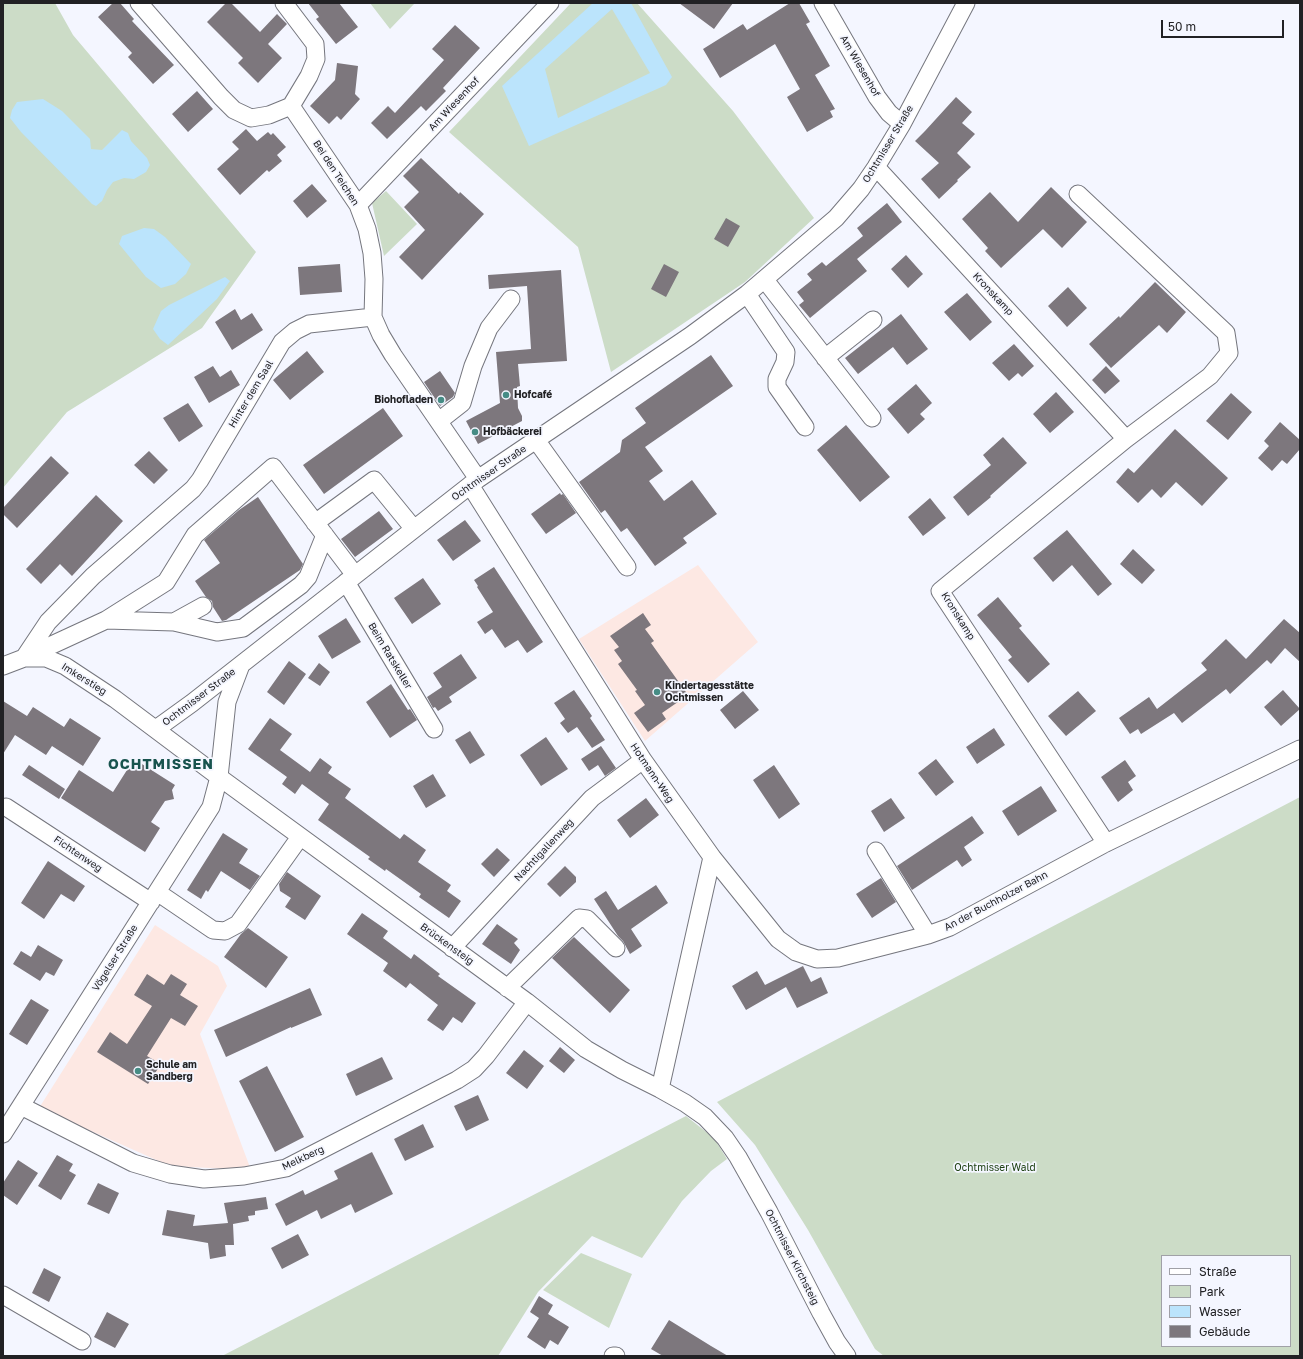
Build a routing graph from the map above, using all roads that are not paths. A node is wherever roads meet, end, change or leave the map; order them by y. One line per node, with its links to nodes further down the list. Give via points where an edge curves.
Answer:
1 (138, 3): 6 (street, via 234,110 251,118)
2 (284, 3): 6 (street, via 315,44 316,59 310,76)
3 (550, 3): 10 (street, Am Wiesenhof)
4 (823, 3): 7 (street, Am Wiesenhof, via 877,97)
5 (966, 3): 7 (street, Ochtmisser Straße)
6 (291, 106): 10 (street, Bei den Teichen)
7 (902, 124): 8 (street, Ochtmisser Straße)
8 (876, 167): 11 (street, Ochtmisser Straße, via 836,218); 20 (street, Kronskamp)
9 (1078, 194): 20 (street, Kronskamp, via 1226,333 1230,353 1210,376)
10 (358, 205): 14 (street, Bei den Teichen, via 372,253)
11 (765, 280): 12 (street, Ochtmisser Straße); 16 (street)
12 (747, 294): 19 (street, via 786,352 777,387); 21 (street, Ochtmisser Straße, via 690,336)
13 (511, 299): 18 (street, via 488,328 462,403)
14 (373, 317): 18 (street, via 393,355); 30 (street, Hinter dem Saal, via 309,324 282,342 200,480 93,576 48,622)
15 (873, 320): 16 (street)
16 (825, 358): 17 (street)
17 (872, 418)
18 (439, 421): 22 (street)
19 (805, 426)
20 (1126, 438): 40 (street, Kronskamp, via 940,591)
21 (536, 440): 22 (street, Ochtmisser Straße); 25 (street)
22 (474, 482): 24 (street, Ochtmisser Straße); 36 (street, Hotmann-Weg)
23 (320, 529): 24 (street, via 374,480); 26 (street, Beim Ratskeller); 28 (street, Beim Ratskeller, via 273,467 195,535 166,582); 29 (street, via 308,577 243,628 217,632)
24 (414, 530): 26 (street, Ochtmisser Straße)
25 (627, 567)
26 (351, 579): 31 (street, Ochtmisser Straße); 34 (street, Beim Ratskeller)
27 (203, 606): 29 (street)
28 (106, 620): 29 (street); 30 (street)
29 (174, 622)
30 (24, 658): 32 (street, Imkerstieg); 33 (street, Imkerstieg, via 46,658 65,666)
31 (241, 665): 33 (street, Ochtmisser Straße); 37 (street, Ochtmisser Straße, via 227,702)
32 (3, 666)
33 (156, 729): 37 (street, Brückensteig)
34 (434, 729)
35 (1300, 749): 40 (street, An der Buchholzer Bahn)
36 (643, 760): 42 (street, Hotmann-Weg); 45 (street, Nachtigallenweg, via 592,798)
37 (219, 778): 39 (street, Brückensteig); 43 (street, Vögelser Straße, via 211,807)
38 (6, 806): 43 (street, Fichtenweg)
39 (300, 837): 43 (street, Fichtenweg, via 238,924 225,931 213,930); 45 (street, Brückensteig)
40 (1106, 843): 44 (street, An der Buchholzer Bahn, via 950,926)
41 (876, 852): 44 (street)
42 (712, 857): 44 (street, An der Buchholzer Bahn, via 778,939 796,952 817,959 838,958); 49 (street)
43 (154, 897): 50 (street, Vögelser Straße)
44 (928, 935)
45 (452, 948): 47 (street, Brückensteig)
46 (616, 948): 47 (street, via 587,919 580,918)
47 (507, 988): 48 (street, Brückensteig)
48 (527, 1002): 49 (street, Brückensteig, via 586,1049); 50 (street, Melkberg, via 474,1069 286,1168 244,1176 204,1179 170,1174 133,1162)
49 (660, 1089): 52 (street, Brückensteig, via 705,1117 725,1138)
50 (21, 1106): 51 (street, Vögelser Straße)
51 (3, 1134)
52 (738, 1157): 57 (street, Ochtmisser Kirchsteig, via 821,1313)
53 (3, 1295): 54 (street)
54 (82, 1341)
55 (613, 1356): 56 (street)
56 (616, 1356)
57 (847, 1356)

